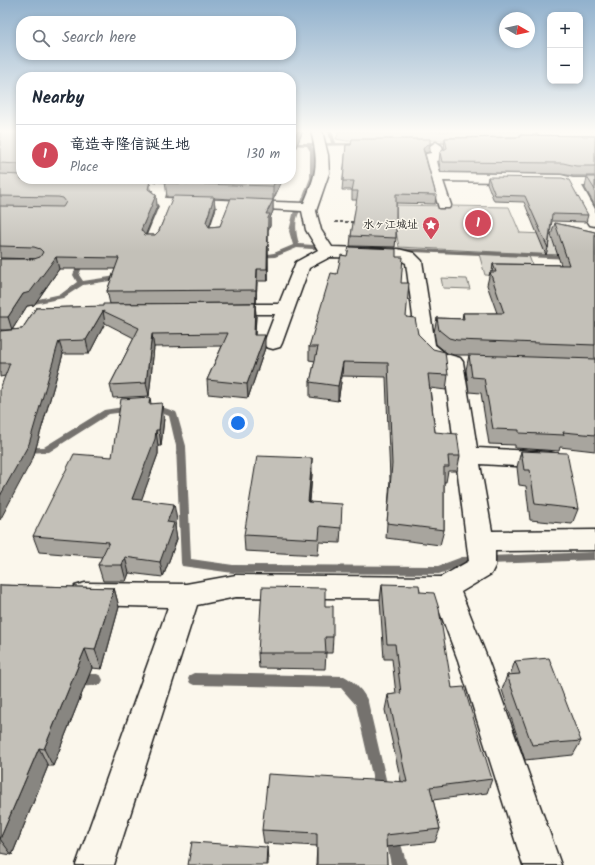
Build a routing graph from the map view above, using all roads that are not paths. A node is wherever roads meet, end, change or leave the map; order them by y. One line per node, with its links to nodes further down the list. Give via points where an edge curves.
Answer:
1 (321, 171): 10 (street, via 321,179)
2 (434, 171): 3 (street)
3 (435, 177): 4 (street, via 561,179); 9 (street)
4 (573, 182): 5 (street); 11 (street)
5 (595, 182)
6 (111, 184): 7 (street, via 157,186 158,200)
7 (166, 205): 8 (street); 13 (street)
8 (224, 205): 10 (street); 12 (street)
9 (444, 205)
10 (303, 206): 14 (street)
11 (595, 222)
12 (215, 234)
13 (152, 242)
14 (325, 249): 15 (street, via 302,265); 18 (street, via 398,254 408,256 414,261 426,347 439,358 461,362)
15 (284, 309): 16 (street); 17 (street)
16 (206, 310)
17 (273, 342)
18 (468, 455): 19 (street); 21 (street)
19 (558, 460)
20 (595, 540): 21 (street)
21 (482, 553): 22 (street)
22 (445, 588): 24 (street, via 236,586); 26 (street, via 473,660)
23 (62, 593): 24 (street)
24 (186, 596): 25 (street)
25 (95, 865)
26 (542, 865)

